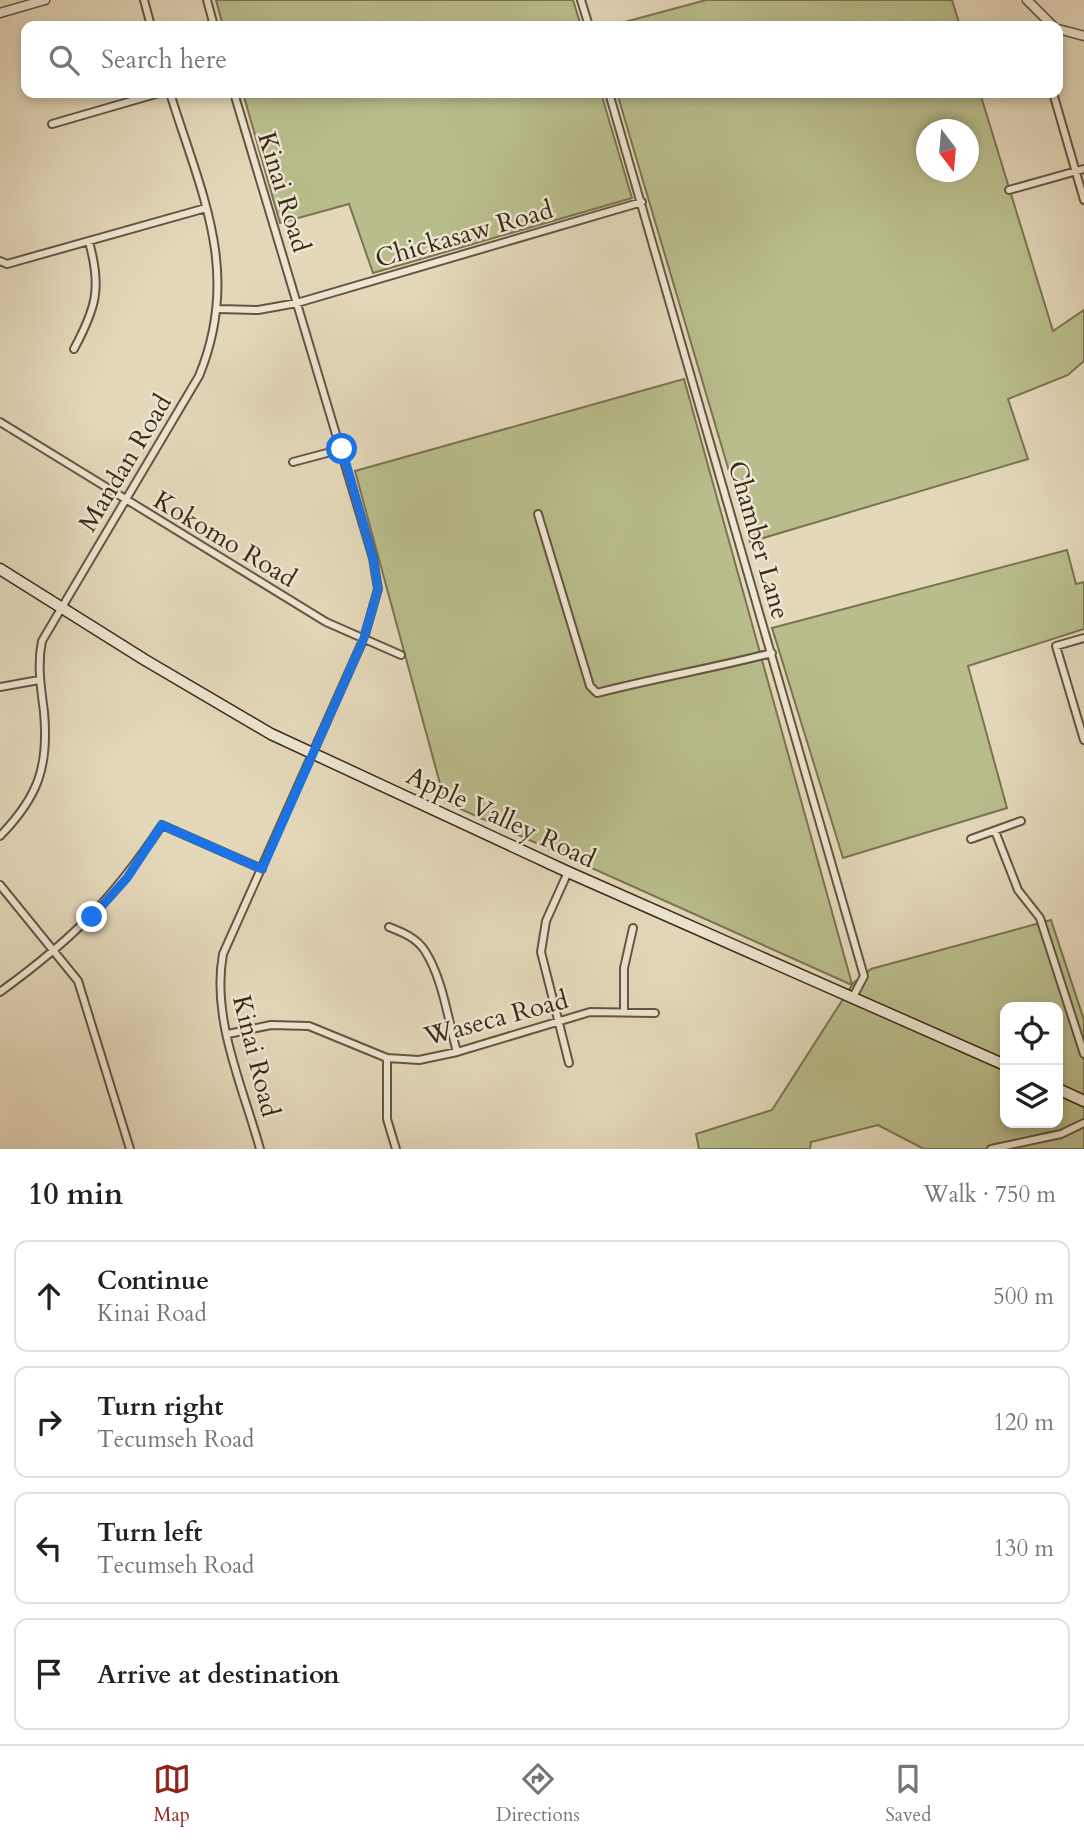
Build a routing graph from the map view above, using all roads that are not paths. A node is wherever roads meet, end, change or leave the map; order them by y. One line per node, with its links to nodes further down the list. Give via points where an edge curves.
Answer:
1 (45, 0): 6 (street)
2 (144, 0): 7 (street)
3 (207, 0): 8 (street)
4 (581, 0): 9 (street)
5 (1027, 0): 10 (street)
6 (0, 13)
7 (150, 21)
8 (213, 21)
9 (587, 21)
10 (1049, 21)
11 (1063, 29): 12 (street)
12 (1084, 36)
13 (142, 98): 18 (street)
14 (172, 98): 24 (street, Mandan Road)
15 (235, 98): 27 (street, Kinai Road)
16 (611, 98): 23 (street, Chamber Lane)
17 (1054, 98): 20 (street)
18 (52, 124)
19 (1084, 169): 20 (street)
20 (1075, 171): 21 (street); 22 (street)
21 (1009, 190)
22 (1084, 200)
23 (642, 202): 27 (street, Chickasaw Road); 39 (street, Chamber Lane)
24 (206, 208): 25 (street); 28 (street, Mandan Road, via 216,247)
25 (89, 242): 26 (street, via 7,264); 29 (street, via 98,291 92,316)
26 (0, 261)
27 (296, 303): 28 (street, via 258,310); 31 (street, Kinai Road)
28 (219, 309): 33 (street, Mandan Road, via 199,376)
29 (74, 349)
30 (0, 422): 33 (street, Kokomo Road)
31 (342, 449): 32 (street); 37 (street, Kinai Road, via 378,589)
32 (293, 462)
33 (125, 501): 36 (street, Mandan Road); 37 (street, Kokomo Road, via 326,622)
34 (538, 514): 39 (street, via 590,687 597,693)
35 (0, 569): 36 (main road, Apple Valley Road)
36 (60, 606): 41 (street, Mandan Road, via 42,641); 44 (main road, Apple Valley Road, via 232,713)
37 (364, 638): 40 (street, Kokomo Road); 44 (street, Kinai Road)
38 (1084, 638): 43 (street, via 1056,646)
39 (772, 653): 56 (street, Chamber Lane, via 864,976)
40 (401, 655)
41 (39, 680): 42 (street); 47 (street, Mandan Road, via 46,753 39,783 26,808)
42 (0, 687)
43 (1084, 740)
44 (312, 754): 49 (street, Kinai Road); 50 (main road, Apple Valley Road)
45 (1021, 821): 46 (street)
46 (995, 831): 48 (street); 62 (street, via 1018,890 1040,918)
47 (0, 836)
48 (971, 839)
49 (262, 869): 54 (street, via 162,825 127,878); 60 (street, Kinai Road, via 223,954 219,1007)
50 (568, 872): 56 (main road, Apple Valley Road); 59 (street, via 546,921 541,952)
51 (0, 885): 54 (street)
52 (389, 926): 61 (street, via 425,949)
53 (633, 928): 57 (street, via 624,968)
54 (56, 951): 55 (street); 69 (street, via 86,1000)
55 (0, 992)
56 (853, 997): 65 (main road, Apple Valley Road)
57 (624, 1011): 58 (street, Waseca Road); 59 (street, Waseca Road, via 590,1012)
58 (655, 1013)
59 (558, 1023): 61 (street, Waseca Road); 64 (street)
60 (228, 1034): 63 (street, Waseca Road, via 271,1025 309,1026); 70 (street, Kinai Road)
61 (457, 1052): 63 (street, Waseca Road, via 419,1060)
62 (1084, 1054)
63 (387, 1058): 71 (street, via 387,1119)
64 (569, 1063)
65 (1000, 1063)
66 (1063, 1091): 67 (main road)
67 (1084, 1101)
68 (1084, 1124): 72 (street, via 1061,1134)
69 (130, 1149)
70 (260, 1149)
71 (396, 1149)
72 (991, 1149)

